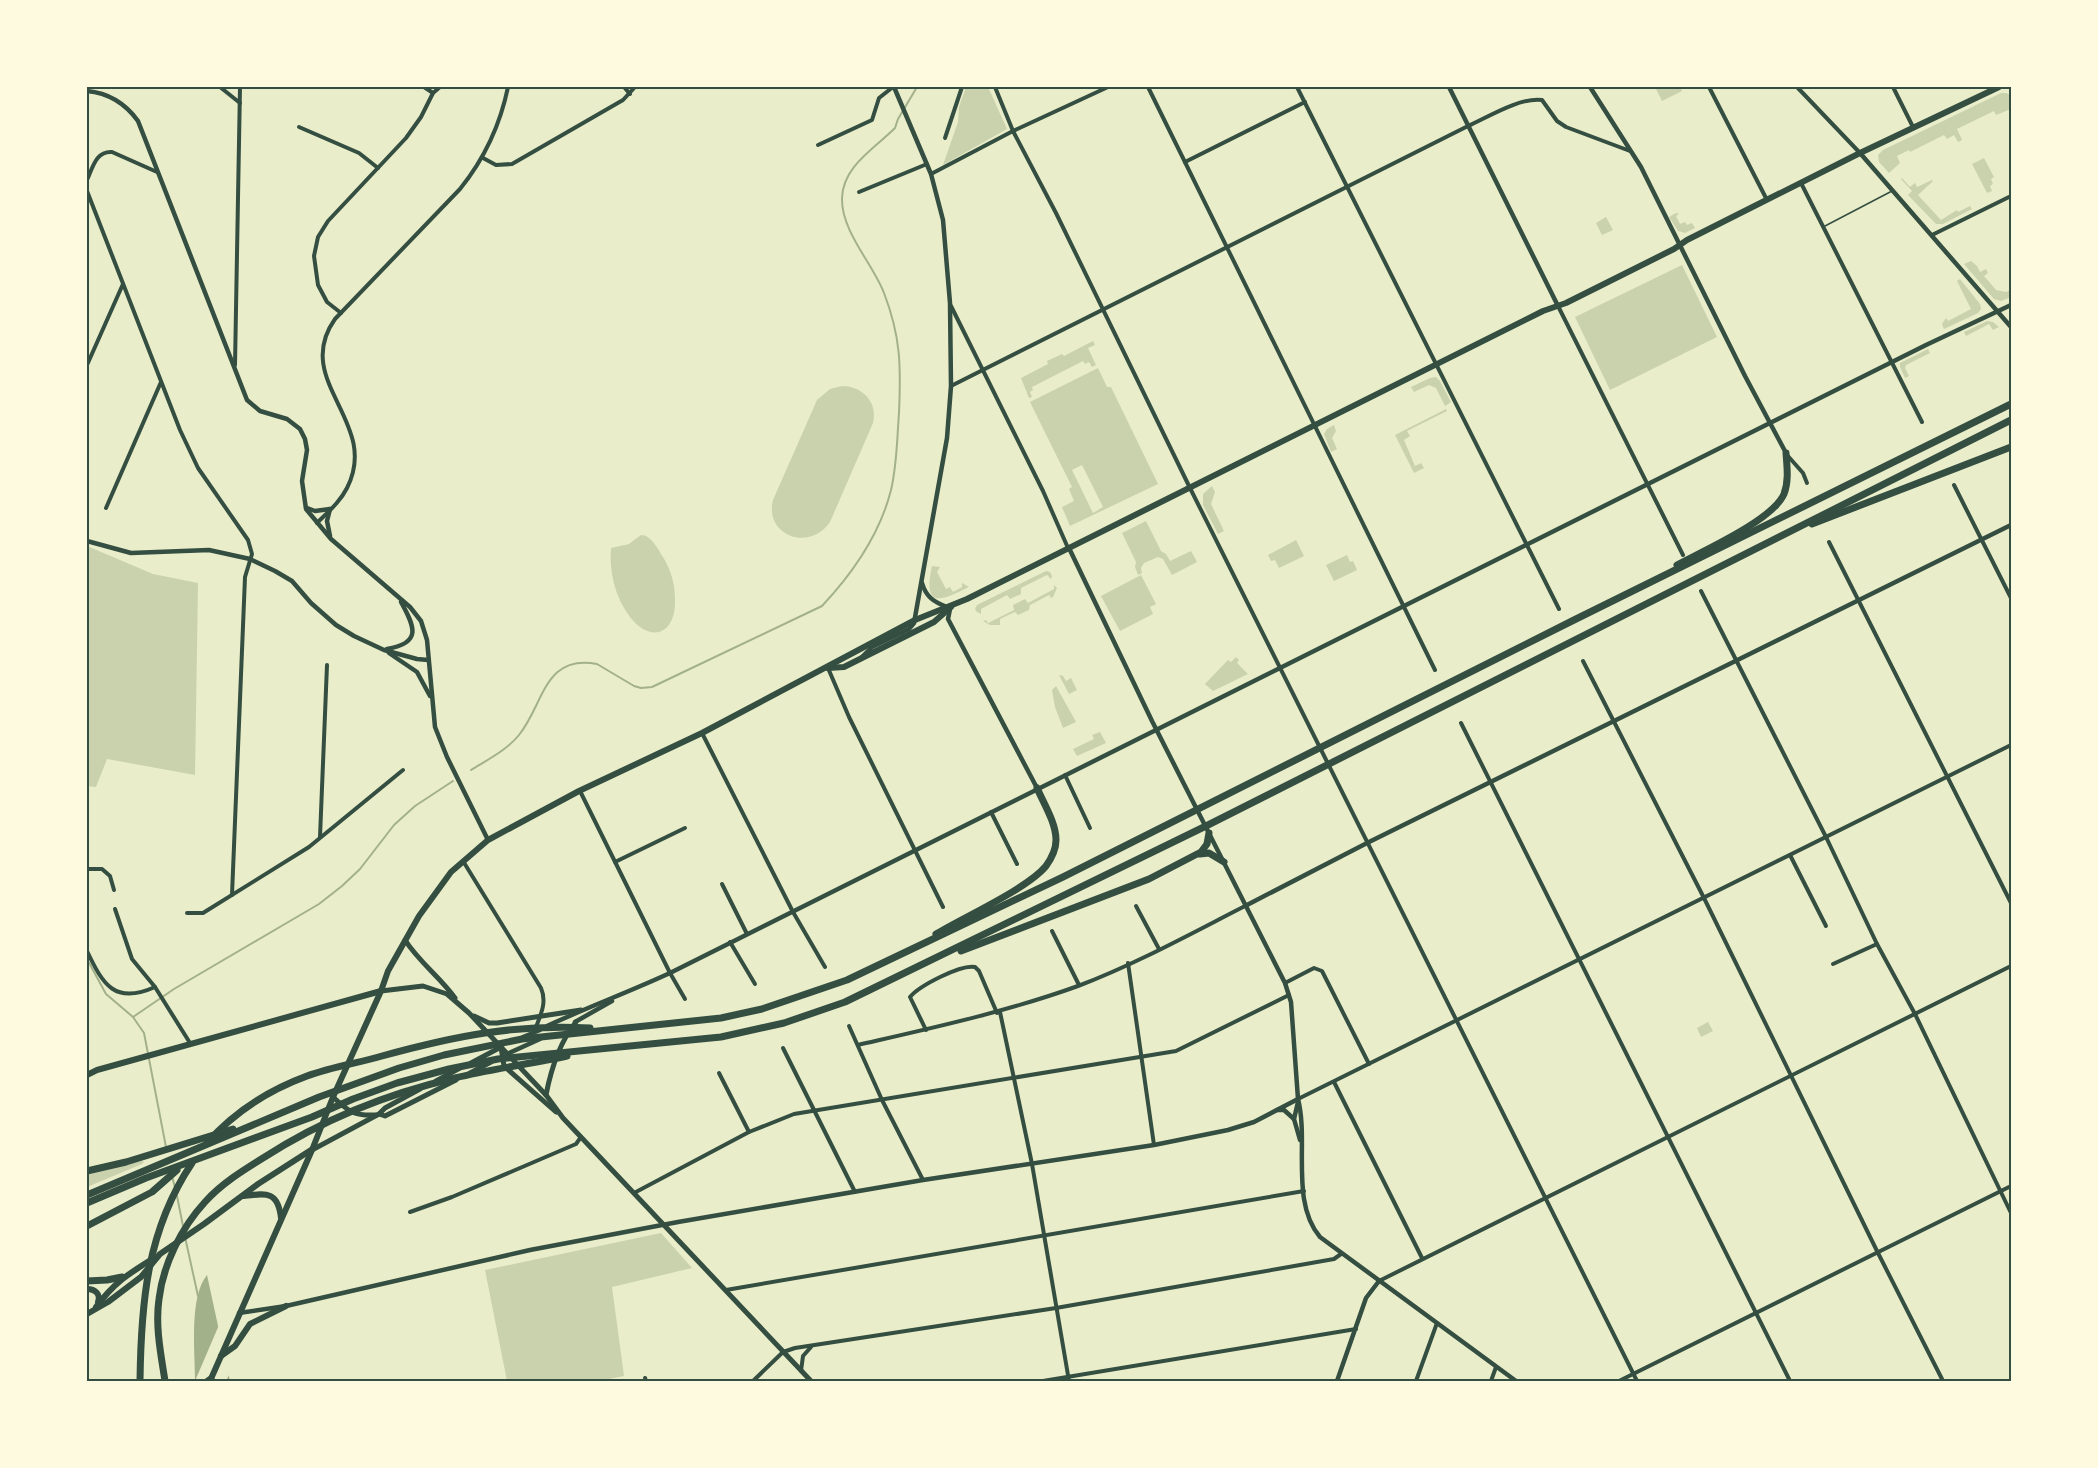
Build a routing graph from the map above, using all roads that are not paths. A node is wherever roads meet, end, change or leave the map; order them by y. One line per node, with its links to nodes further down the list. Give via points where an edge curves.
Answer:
1 (220, 87): 24 (street)
2 (240, 87): 24 (street)
3 (424, 87): 21 (street)
4 (440, 87): 21 (street)
5 (508, 87): 33 (street)
6 (624, 87): 22 (street)
7 (635, 87): 22 (street)
8 (893, 87): 30 (street, via 879,98 872,120); 35 (street)
9 (962, 87): 29 (street)
10 (995, 87): 28 (street)
11 (1108, 87): 28 (street)
12 (1148, 87): 34 (street)
13 (1297, 87): 23 (street)
14 (1449, 87): 25 (street)
15 (1590, 87): 31 (street)
16 (1709, 87): 46 (street)
17 (1797, 87): 32 (street)
18 (1893, 87): 27 (street)
19 (1999, 87): 27 (main road)
20 (87, 91): 37 (street, via 112,98 133,114)
21 (433, 93): 36 (street, via 410,133)
22 (630, 94): 33 (street, via 512,164 496,165)
23 (1305, 102): 34 (street); 41 (street)
24 (240, 103): 62 (street)
25 (1468, 126): 31 (street, via 1507,108 1540,99 1562,125); 41 (street); 54 (street)
26 (299, 127): 36 (street, via 359,153)
27 (1913, 128): 32 (main road)
28 (1013, 131): 38 (street); 55 (street)
29 (945, 138)
30 (818, 145)
31 (1632, 152): 49 (street)
32 (1860, 153): 40 (main road); 43 (street)
33 (483, 159): 57 (street, via 460,189)
34 (1185, 162): 50 (street)
35 (927, 164): 38 (street); 44 (street)
36 (378, 168): 57 (street, via 328,220 315,247 318,285 327,302)
37 (157, 172): 39 (street, via 108,152 97,158); 62 (street)
38 (931, 174): 52 (street, via 943,220)
39 (87, 180)
40 (1801, 183): 46 (main road); 47 (street)
41 (1347, 187): 50 (street); 60 (street)
42 (87, 191): 51 (street)
43 (1893, 191): 47 (lane); 48 (street)
44 (859, 192)
45 (2011, 196): 48 (street)
46 (1767, 200): 49 (main road)
47 (1824, 227): 59 (street)
48 (1932, 235): 56 (street)
49 (1679, 245): 54 (main road); 69 (street)
50 (1225, 248): 55 (street); 70 (street)
51 (123, 284): 61 (street); 64 (street)
52 (950, 303): 63 (street); 65 (street)
53 (2011, 305): 56 (street)
54 (1558, 306): 60 (main road); 74 (street)
55 (1103, 310): 63 (street); 76 (street)
56 (1998, 312): 58 (street); 59 (street)
57 (341, 313): 79 (street, via 326,334 322,361 350,428 355,458 347,487)
58 (2011, 327)
59 (1893, 362): 68 (street); 69 (street)
60 (1435, 365): 70 (main road); 87 (street)
61 (87, 366)
62 (235, 366): 77 (street, via 249,404 287,419 302,434 307,450 302,481)
63 (983, 370): 65 (street); 88 (street)
64 (161, 381): 78 (street); 90 (street, via 198,468 248,540)
65 (951, 386): 91 (street, via 947,438)
66 (2011, 404): 100 (highway)
67 (2011, 420): 82 (highway)
68 (1922, 422)
69 (1769, 423): 72 (street); 74 (street)
70 (1315, 425): 76 (main road); 96 (street)
71 (2011, 447): 82 (highway)
72 (1786, 453): 73 (street); 100 (highway, via 1786,488 1770,512)
73 (1807, 483)
74 (1647, 484): 87 (street); 89 (street)
75 (1954, 485): 84 (street)
76 (1190, 488): 88 (main road); 107 (street)
77 (306, 507): 79 (street, via 315,511); 80 (street)
78 (106, 508)
79 (330, 509): 80 (street); 83 (street, via 327,525)
80 (317, 524): 83 (street)
81 (2011, 525): 84 (street)
82 (1782, 536): 160 (highway)
83 (331, 539): 93 (street)
84 (1981, 540): 94 (street); 95 (street)
85 (87, 541): 90 (street, via 131,553 209,550)
86 (1829, 542): 95 (street)
87 (1527, 544): 96 (street); 98 (street)
88 (1069, 548): 97 (main road); 113 (street)
89 (1683, 555)
90 (250, 559): 101 (street, via 292,581 336,625); 140 (street)
91 (922, 577): 97 (street, via 930,598); 99 (street)
92 (1701, 591): 105 (street)
93 (400, 598): 101 (street, via 412,625 412,636 402,647); 103 (street, via 425,630)
94 (2011, 598)
95 (1858, 601): 105 (street); 118 (street)
96 (1403, 606): 107 (street); 109 (street)
97 (950, 607): 99 (main road); 102 (main road, via 934,622); 120 (street, via 948,619)
98 (1559, 609)
99 (915, 620): 102 (street, via 911,628 872,647); 108 (main road)
100 (1574, 620): 157 (highway)
101 (384, 650): 103 (street); 110 (street, via 417,672)
102 (859, 659): 108 (main road, via 841,668)
103 (428, 660): 110 (street)
104 (1583, 661): 111 (street)
105 (1736, 661): 111 (street); 126 (street)
106 (327, 665): 127 (street)
107 (1281, 667): 113 (street); 129 (street)
108 (828, 668): 114 (main road); 130 (street)
109 (1435, 670)
110 (432, 699): 128 (street, via 438,737)
111 (1613, 722): 119 (street); 141 (street)
112 (1461, 723): 119 (street)
113 (1156, 729): 117 (street); 125 (street)
114 (702, 733): 121 (main road); 147 (street)
115 (2011, 745): 118 (street)
116 (403, 770): 127 (street)
117 (1065, 774): 120 (street); 124 (street)
118 (1947, 777): 126 (street); 142 (street)
119 (1491, 783): 129 (street); 158 (street)
120 (1037, 789): 122 (street); 157 (highway, via 1056,837 1046,866 1019,887)
121 (579, 791): 128 (main road); 134 (street)
122 (991, 812): 130 (street); 136 (street)
123 (685, 828): 134 (street)
124 (1090, 828)
125 (1209, 833): 131 (highway, via 1206,846); 135 (street)
126 (1826, 837): 132 (street); 154 (street)
127 (320, 838): 140 (street)
128 (488, 840): 133 (main road)
129 (1369, 842): 143 (street); 179 (street)
130 (915, 851): 145 (street); 147 (street)
131 (1198, 854): 135 (highway, via 1209,853); 160 (highway, via 1128,889)
132 (1790, 855): 141 (street); 149 (street)
133 (462, 861): 152 (main road, via 441,884); 178 (street, via 541,988 544,1005)
134 (615, 862): 164 (street)
135 (1224, 862): 143 (street)
136 (1017, 864)
137 (87, 869): 139 (street, via 102,869 110,876)
138 (722, 884): 151 (street)
139 (114, 890)
140 (232, 895): 148 (street, via 203,913)
141 (1704, 898): 158 (street); 197 (street)
142 (2011, 903)
143 (1247, 905): 155 (street); 165 (street)
144 (1136, 906): 155 (street)
145 (943, 907)
146 (115, 909): 168 (street, via 132,960)
147 (792, 912): 151 (street); 163 (street)
148 (187, 913)
149 (1826, 926)
150 (1052, 931): 167 (street)
151 (747, 934): 153 (street)
152 (405, 940): 169 (main road); 173 (main road)
153 (730, 942): 164 (street); 166 (street)
154 (1877, 944): 161 (street); 177 (street)
155 (1159, 949): 159 (street)
156 (87, 951): 168 (street, via 99,976 118,992 139,994)
157 (894, 959): 182 (highway, via 848,980 762,1009)
158 (1580, 960): 179 (street); 212 (street)
159 (1128, 963): 167 (street); 191 (street)
160 (928, 964): 189 (highway, via 844,1002 784,1023 721,1037)
161 (1833, 964)
162 (2011, 966): 177 (street)
163 (825, 968)
164 (670, 973): 171 (street); 172 (street)
165 (1285, 983): 170 (street); 192 (street, via 1314,969 1322,971)
166 (755, 984)
167 (1079, 985): 175 (street)
168 (156, 988): 185 (street)
169 (381, 991): 173 (main road, via 430,987); 185 (main road); 201 (main road)
170 (1290, 995): 191 (street, via 1176,1051); 202 (street)
171 (620, 997): 174 (street); 180 (street)
172 (685, 999)
173 (458, 1002): 176 (main road)
174 (581, 1010): 178 (main road); 184 (street)
175 (999, 1012): 183 (street); 183 (street, via 979,972 972,966 962,967 910,997); 198 (street)
176 (469, 1013): 178 (main road, via 489,1023); 187 (main road)
177 (1914, 1014): 197 (street); 222 (street)
178 (540, 1016): 184 (street)
179 (1457, 1021): 192 (street); 227 (street)
180 (576, 1022): 190 (street); 200 (main road, via 564,1038)
181 (849, 1026): 186 (street)
182 (619, 1029): 209 (highway, via 472,1048 399,1068); 260 (highway, via 549,1026 484,1032 436,1042 309,1075 238,1114 195,1157 163,1215 148,1273)
183 (926, 1030): 186 (street)
184 (534, 1032): 187 (street)
185 (190, 1043): 196 (main road)
186 (858, 1045): 203 (street)
187 (501, 1047): 190 (main road); 206 (main road, via 385,1108)
188 (783, 1048): 205 (street)
189 (596, 1050): 217 (highway, via 498,1059 397,1083); 261 (highway, via 455,1078 372,1102 301,1135 214,1192 192,1217 174,1247 159,1299 157,1316)
190 (504, 1055): 193 (main road); 194 (main road); 200 (main road)
191 (1141, 1058): 198 (street); 214 (street)
192 (1369, 1064): 199 (street)
193 (485, 1065): 194 (main road); 206 (main road, via 384,1116)
194 (504, 1066): 207 (main road)
195 (719, 1074): 210 (street)
196 (87, 1075)
197 (1792, 1075): 212 (street); 235 (street)
198 (1015, 1079): 203 (street); 216 (street)
199 (1334, 1082): 202 (street); 238 (street)
200 (546, 1095): 207 (main road)
201 (333, 1097): 206 (main road, via 358,1116); 215 (main road)
202 (1298, 1099): 204 (street); 208 (street); 213 (street)
203 (882, 1100): 205 (street); 219 (street)
204 (1277, 1110): 208 (street, via 1284,1110); 214 (street, via 1228,1130)
205 (815, 1112): 210 (street, via 794,1114); 223 (street)
206 (379, 1115): 215 (main road)
207 (563, 1118): 211 (main road)
208 (1294, 1119): 213 (street)
209 (258, 1122): 218 (highway); 225 (highway)
210 (749, 1132): 224 (street)
211 (581, 1136): 224 (main road); 229 (street, via 576,1144 541,1160)
212 (1667, 1136): 227 (street); 248 (street)
213 (1301, 1143): 221 (street)
214 (1154, 1145): 216 (street)
215 (312, 1150): 226 (main road); 231 (main road)
216 (1032, 1164): 219 (street); 234 (street)
217 (181, 1166): 228 (highway); 233 (highway, via 152,1192)
218 (87, 1171)
219 (923, 1180): 223 (street)
220 (2011, 1186): 222 (street)
221 (1304, 1191): 234 (street); 237 (street, via 1311,1227)
222 (2000, 1191): 230 (street); 235 (street)
223 (855, 1192): 232 (street)
224 (634, 1193): 232 (main road)
225 (87, 1195)
226 (241, 1196): 231 (main road, via 273,1197); 236 (main road)
227 (1545, 1198): 238 (street); 257 (street)
228 (87, 1203)
229 (410, 1212)
230 (2011, 1214)
231 (281, 1219): 247 (main road)
232 (663, 1225): 243 (main road); 244 (street, via 530,1250)
233 (87, 1226)
234 (1045, 1236): 243 (street); 246 (street)
235 (1877, 1251): 248 (street); 272 (street)
236 (160, 1254): 239 (main road); 245 (main road, via 141,1277)
237 (1341, 1254): 241 (street); 246 (street, via 1334,1259)
238 (1422, 1258): 241 (street)
239 (122, 1277): 240 (highway); 245 (main road)
240 (87, 1281)
241 (1379, 1281): 250 (street); 251 (street, via 1366,1298)
242 (87, 1289): 245 (main road, via 98,1294)
243 (725, 1290): 253 (main road)
244 (286, 1306): 247 (street); 254 (main road, via 250,1324 235,1346)
245 (96, 1308): 249 (main road)
246 (1056, 1308): 252 (street); 258 (street)
247 (239, 1313): 254 (main road)
248 (1757, 1313): 257 (street); 271 (street)
249 (87, 1314)
250 (1437, 1323): 255 (street); 266 (street)
251 (1356, 1329): 258 (street); 265 (street)
252 (812, 1346): 253 (street); 256 (street, via 803,1356)
253 (783, 1352): 256 (main road); 262 (street)
254 (223, 1355): 259 (main road)
255 (1496, 1366): 267 (street); 268 (street)
256 (801, 1371): 263 (main road)
257 (1633, 1374): 269 (street); 270 (street)
258 (1069, 1379): 264 (street)
259 (210, 1380)
260 (140, 1381)
261 (165, 1381)
262 (753, 1381)
263 (811, 1381)
264 (1043, 1381)
265 (1337, 1381)
266 (1416, 1381)
267 (1491, 1381)
268 (1516, 1381)
269 (1619, 1381)
270 (1637, 1381)
271 (1790, 1381)
272 (1943, 1381)

